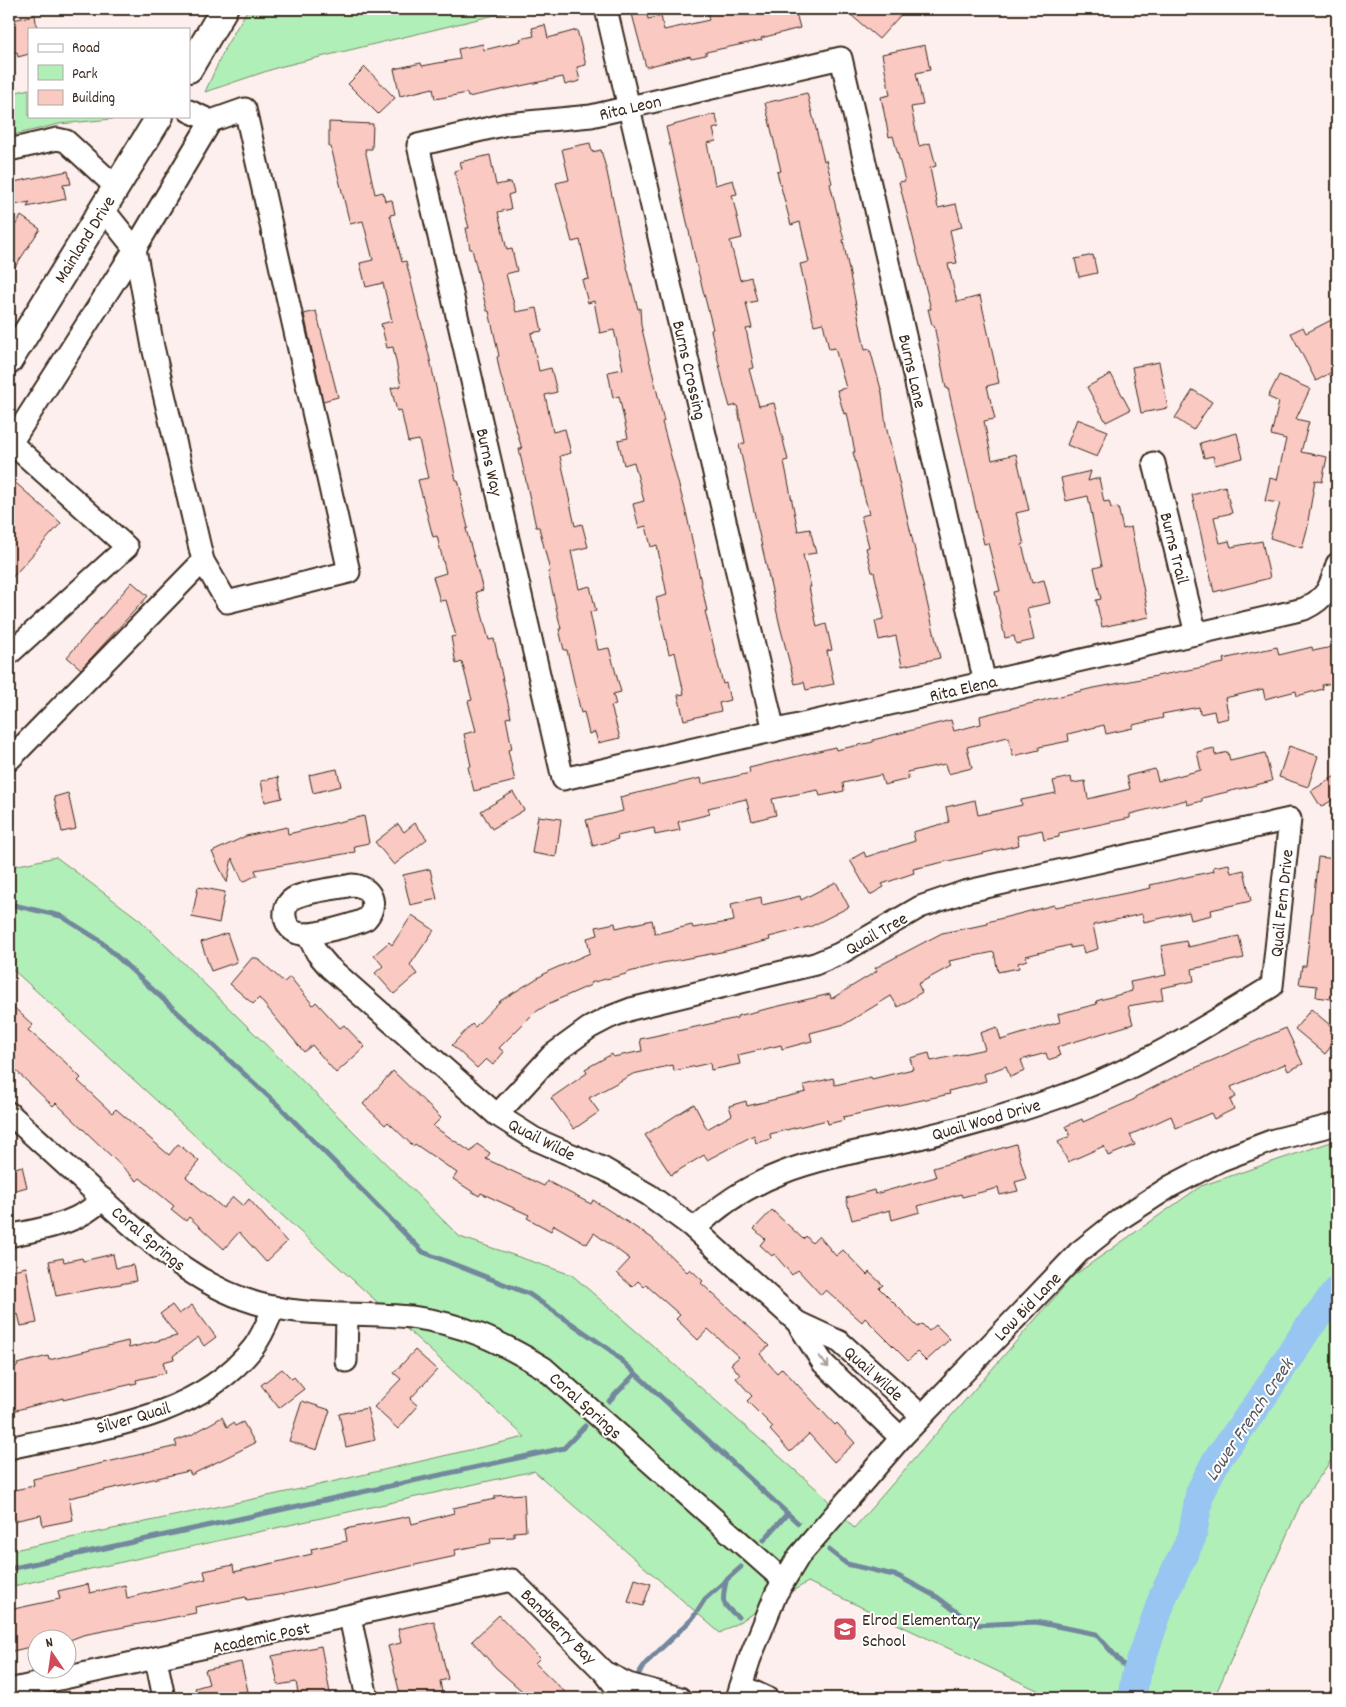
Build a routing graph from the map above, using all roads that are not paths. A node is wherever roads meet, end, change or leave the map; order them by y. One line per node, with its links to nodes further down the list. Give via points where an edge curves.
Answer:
1 (224, 9): 4 (main road)
2 (606, 9): 5 (street, Burns Crossing)
3 (841, 58): 5 (street, Rita Leon); 20 (street, Burns Lane)
4 (190, 67)
5 (629, 107): 9 (street, Rita Leon, via 590,116 507,124); 21 (street, Burns Crossing)
6 (190, 111): 8 (street)
7 (159, 118): 11 (main road, Mainland Drive)
8 (211, 121): 12 (street); 16 (street, via 246,109 349,572 227,602)
9 (418, 145): 23 (street, Burns Way)
10 (9, 150): 11 (street, via 57,139 66,141)
11 (109, 198): 12 (street); 13 (main road, Mainland Drive)
12 (135, 250): 14 (street); 16 (street)
13 (9, 361)
14 (10, 442): 19 (street, via 128,547)
15 (1154, 463): 18 (street, Burns Trail)
16 (203, 561): 22 (street)
17 (1337, 564): 18 (street, Rita Elena, via 1331,584 1318,602 1304,609)
18 (1196, 634): 20 (street, Rita Elena)
19 (9, 654)
20 (985, 683): 21 (street, Rita Elena)
21 (774, 731): 23 (street, Rita Elena)
22 (9, 760)
23 (563, 779)
24 (1290, 819): 26 (street, Quail Fern Drive); 28 (street, Quail Tree, via 964,892 920,908 815,964 631,1009 589,1028 570,1041)
25 (307, 934): 28 (street, Quail Wilde, via 329,967)
26 (1272, 986): 31 (street, Quail Wood Drive, via 1165,1051 1056,1099 964,1128 785,1170 743,1190)
27 (9, 1114): 30 (street, Coral Springs)
28 (496, 1115): 31 (street, Quail Wilde, via 535,1139 627,1182)
29 (1337, 1124): 37 (street, Low Bid Lane, via 1274,1140 1222,1160 1171,1186 1123,1217 1079,1252)
30 (103, 1199): 32 (street, via 82,1216 62,1224); 33 (street, Coral Springs, via 145,1239 194,1276 221,1290)
31 (695, 1229): 35 (street, Quail Wilde)
32 (9, 1236)
33 (274, 1307): 34 (street, Coral Springs); 39 (street, Silver Quail, via 253,1348 236,1366 195,1396 150,1416)
34 (347, 1315): 36 (street); 41 (street, Coral Springs, via 409,1317 469,1330 498,1341 544,1368)
35 (797, 1322): 37 (street, Quail Wilde, via 840,1342); 38 (street, Quail Wilde, one-way to 38, via 823,1363)
36 (346, 1361)
37 (922, 1416): 38 (street, Low Bid Lane)
38 (901, 1438): 41 (street, Low Bid Lane, via 799,1556)
39 (9, 1448)
40 (512, 1580): 42 (street, Academic Post); 44 (street, Bandberry Bay)
41 (783, 1580): 46 (street, Low Bid Lane)
42 (350, 1617): 43 (street, Academic Post); 48 (street)
43 (156, 1659): 45 (street, Academic Post); 47 (street)
44 (605, 1673): 49 (street, Bandberry Bay); 50 (street, Bandberry Bay, via 628,1684)
45 (9, 1690)
46 (739, 1692): 51 (street)
47 (164, 1698)
48 (367, 1698)
49 (624, 1698)
50 (680, 1698)
51 (767, 1698)

